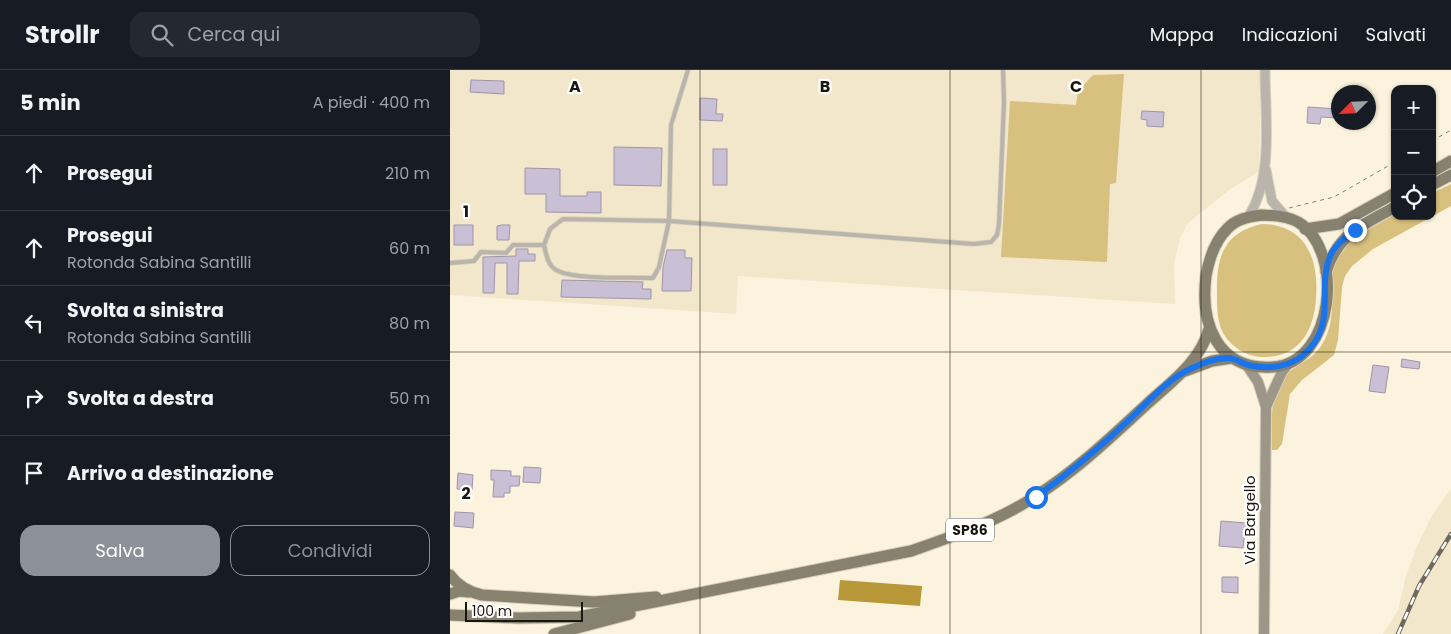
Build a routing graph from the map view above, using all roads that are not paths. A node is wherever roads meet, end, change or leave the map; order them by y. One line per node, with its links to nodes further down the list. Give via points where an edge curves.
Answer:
1 (688, 70): 13 (lane, via 671,125)
2 (1003, 70): 13 (lane, via 999,224 997,235 991,242 974,244 891,239)
3 (1265, 70): 5 (street)
4 (1451, 161): 6 (main road)
5 (1265, 164): 11 (street, via 1272,201); 12 (street, via 1258,201)
6 (1436, 170)
7 (1451, 174): 8 (main road)
8 (1436, 183)
9 (1391, 195): 14 (main road, via 1339,224)
10 (1391, 209): 17 (main road, via 1345,237 1331,254)
11 (1286, 212): 12 (main road); 14 (main road)
12 (1248, 217): 18 (main road, via 1228,227 1212,252 1205,286)
13 (669, 221): 15 (lane, via 563,219 550,230); 15 (lane, via 659,267 653,278 573,275 557,271 547,259)
14 (1305, 229): 17 (main road, via 1320,252)
15 (544, 245): 16 (lane, via 513,246 506,253 481,252 474,261)
16 (450, 263)
17 (1326, 272): 20 (main road, via 1322,326 1313,345)
18 (1210, 329): 19 (main road, via 1215,340); 22 (main road, SP86, via 1202,348)
19 (1232, 358): 21 (main road); 22 (main road, SP86, via 1212,360)
20 (1289, 363): 21 (main road, via 1262,367); 23 (main road, Via Bargello)
21 (1246, 364): 23 (main road, Via Bargello, via 1258,382)
22 (1184, 372): 26 (main road, SP86, via 1064,477 1036,497 982,526 911,551)
23 (1266, 407): 30 (main road, Via Bargello)
24 (450, 575): 25 (main road)
25 (471, 592): 26 (main road, via 594,602); 27 (main road)
26 (710, 592): 28 (main road, SP86, via 579,617); 29 (main road)
27 (450, 594)
28 (450, 615)
29 (554, 634)
30 (1264, 634)

